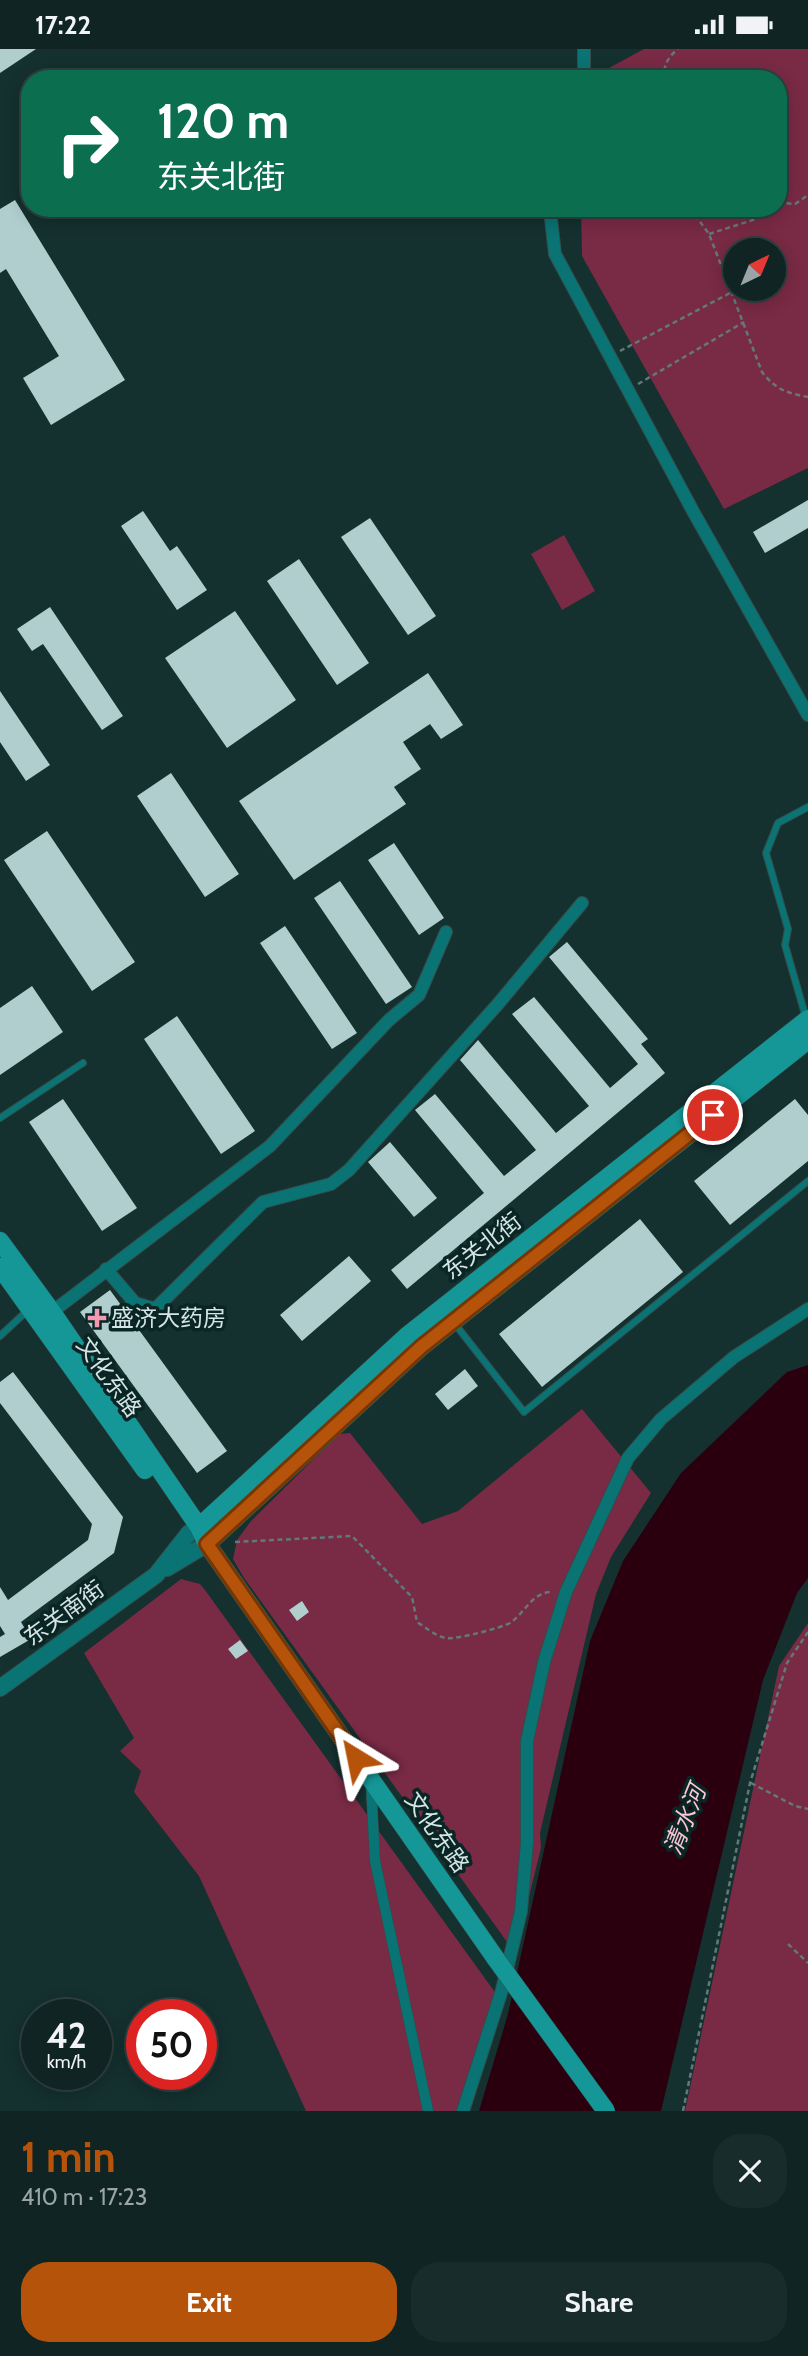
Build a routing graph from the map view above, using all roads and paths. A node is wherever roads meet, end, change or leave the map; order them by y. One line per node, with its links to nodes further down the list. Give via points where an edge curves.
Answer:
1 (584, 49): 3 (street)
2 (678, 49): 4 (path)
3 (584, 70)
4 (663, 70)
5 (808, 195): 6 (path, via 795,204)
6 (787, 203)
7 (551, 217): 15 (street, via 555,254)
8 (697, 217): 10 (path)
9 (759, 217): 10 (path)
10 (709, 234): 11 (path)
11 (723, 269)
12 (723, 297): 15 (path)
13 (736, 301): 14 (path)
14 (744, 322): 16 (path); 17 (path, via 762,372 772,385)
15 (610, 357): 16 (street)
16 (628, 390): 18 (street)
17 (808, 397)
18 (808, 715)
19 (808, 807): 22 (lane, via 778,823 766,853 788,929 785,945)
20 (582, 903): 29 (street, via 498,1004 349,1170 331,1184 263,1202 155,1309 135,1303)
21 (446, 932): 29 (street, via 419,995 389,1020 270,1146)
22 (807, 1019): 35 (main road, 东关北街, via 408,1335)
23 (805, 1048): 33 (main road, 东关北街)
24 (83, 1063): 25 (lane)
25 (0, 1118)
26 (808, 1181): 33 (lane, via 524,1412)
27 (0, 1241): 32 (main road, 文化东路)
28 (0, 1268): 31 (main road, 文化东路)
29 (106, 1269): 32 (street)
30 (808, 1308): 39 (street, via 734,1357 661,1419 636,1448)
31 (30, 1309): 34 (lane); 35 (main road, 文化东路, via 164,1496)
32 (52, 1312): 35 (main road, 文化东路)
33 (453, 1322): 37 (main road, 东关北街)
34 (0, 1336)
35 (194, 1530): 37 (main road, 文化东路); 38 (street, 东关南街)
36 (233, 1542): 39 (path, via 352,1536 412,1597 417,1622 446,1638 510,1623 545,1592)
37 (207, 1544): 38 (street, 东关南街); 42 (main road, 文化东路)
38 (156, 1574): 41 (street, 东关南街)
39 (566, 1592): 48 (street, via 544,1662 527,1741 527,1843 521,1911 502,1990)
40 (808, 1632): 43 (path, via 787,1663)
41 (0, 1688)
42 (371, 1780): 47 (street, via 375,1861); 49 (main road, 文化东路, bridge)
43 (750, 1783): 44 (path); 50 (path)
44 (808, 1809)
45 (788, 1944): 46 (path)
46 (808, 1963)
47 (428, 2111)
48 (463, 2111)
49 (606, 2111)
50 (683, 2111)

